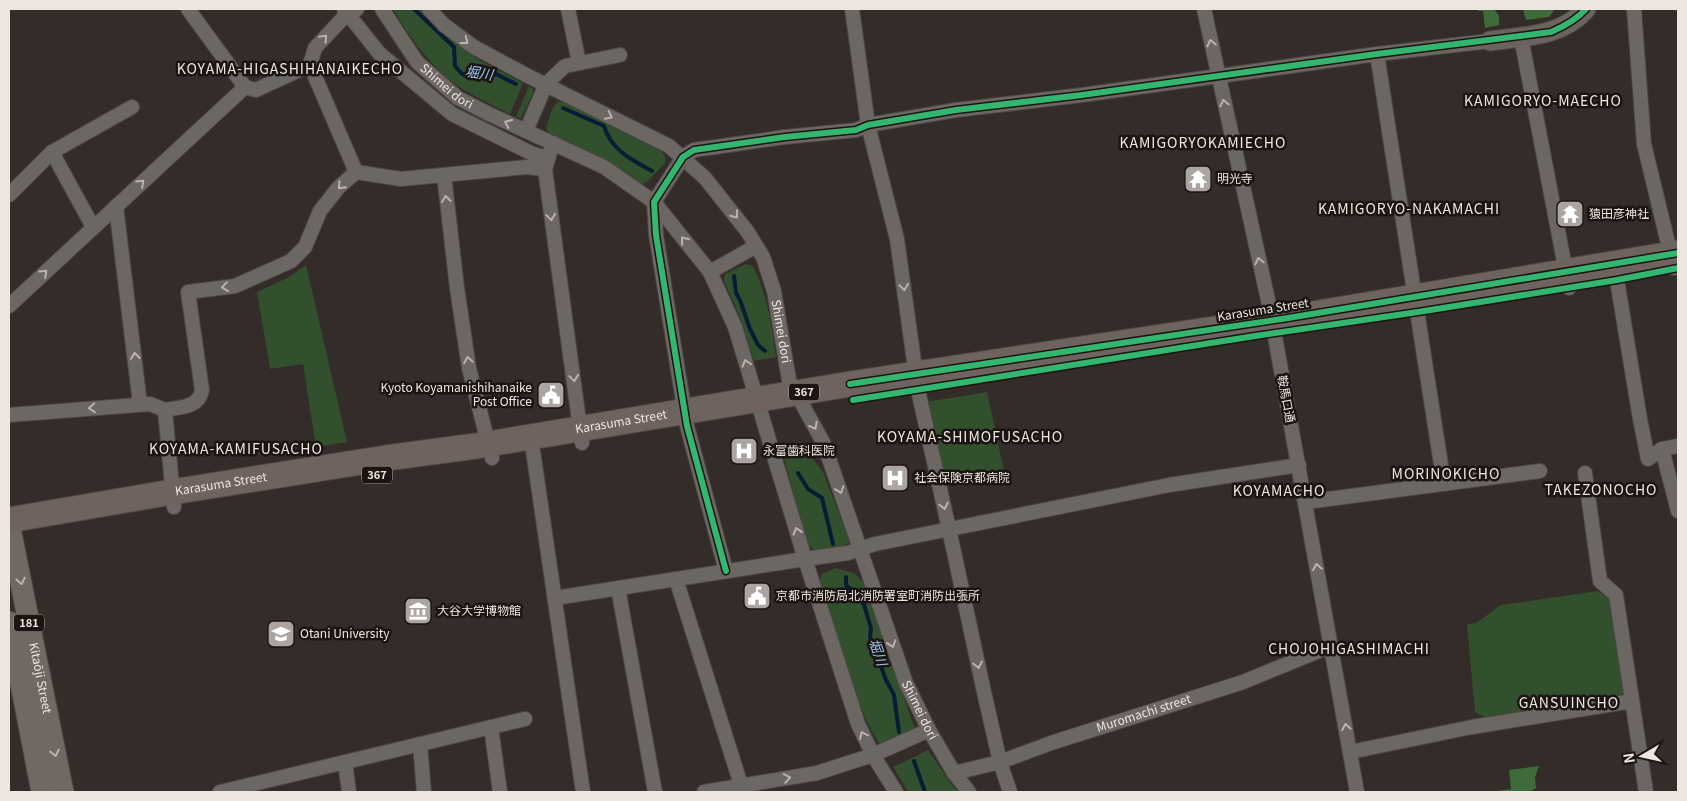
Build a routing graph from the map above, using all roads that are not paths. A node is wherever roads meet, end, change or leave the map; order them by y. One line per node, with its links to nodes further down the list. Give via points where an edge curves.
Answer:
1 (188, 9): 18 (street)
2 (382, 9): 21 (street, Shimei dori, one-way to 2, via 458,98 417,62)
3 (429, 9): 17 (street, Shimei dori, one-way to 17, via 444,25 474,47)
4 (568, 9): 14 (street)
5 (852, 9): 20 (street)
6 (1204, 9): 16 (street, 鞍馬口通, one-way to 6)
7 (1586, 9): 10 (street, via 1565,26)
8 (1634, 9): 33 (street, via 1644,144)
9 (350, 11): 15 (street, one-way to 9, via 315,48); 25 (street, via 379,53 452,114)
10 (1521, 37): 11 (street); 35 (street)
11 (1490, 41): 12 (street)
12 (1377, 54): 16 (street); 37 (street)
13 (620, 55): 14 (street)
14 (579, 63): 17 (street, via 565,66)
15 (310, 65): 18 (street, via 256,90); 26 (street)
16 (1218, 76): 20 (street, via 956,110); 39 (street, 鞍馬口通, one-way to 16)
17 (546, 84): 21 (street); 24 (street, Shimei dori, one-way to 24, via 669,146)
18 (246, 87): 30 (street, one-way to 18)
19 (132, 107): 23 (street)
20 (868, 125): 24 (street, via 856,130 694,150); 40 (street, one-way to 40, via 898,239)
21 (526, 131): 22 (street, Shimei dori)
22 (552, 143): 25 (street); 29 (street, Shimei dori, via 604,167)
23 (52, 152): 28 (street); 31 (street)
24 (683, 157): 29 (street); 32 (street, Shimei dori, one-way to 32, via 705,178)
25 (546, 163): 27 (street); 47 (street, one-way to 47)
26 (356, 172): 27 (street, via 401,179); 44 (street, one-way to 44, via 320,211 304,247 291,261 234,286 188,292 202,392 194,404)
27 (444, 175): 50 (street, one-way to 27, via 469,368)
28 (9, 195)
29 (654, 202): 34 (street, Shimei dori, one-way to 29); 46 (street, via 659,259)
30 (116, 206): 31 (street); 42 (street, one-way to 30)
31 (93, 228): 38 (street, one-way to 31)
32 (756, 246): 34 (street); 41 (street, Shimei dori, via 764,257 774,291 789,380)
33 (1676, 261): 35 (highway, Karasuma Street / 367); 36 (highway, Karasuma Street / 367)
34 (710, 272): 43 (street, Shimei dori, one-way to 34, via 735,327)
35 (1568, 280): 36 (highway, Karasuma Street / 367); 37 (highway, Karasuma Street / 367)
36 (1617, 280): 49 (street, via 1648,459)
37 (1416, 305): 39 (highway, Karasuma Street / 367); 55 (street)
38 (9, 306)
39 (1273, 326): 40 (highway, Karasuma Street / 367); 52 (street, 鞍馬口通)
40 (917, 382): 41 (highway, Karasuma Street / 367); 60 (street, one-way to 60)
41 (800, 400): 43 (highway, Karasuma Street / 367); 61 (street, Shimei dori, one-way to 61, via 824,444)
42 (140, 404): 44 (street); 45 (street, one-way to 45)
43 (759, 407): 46 (highway, Karasuma Street / 367); 62 (street, Shimei dori, one-way to 43)
44 (165, 410): 56 (street)
45 (9, 415)
46 (686, 419): 47 (highway, Karasuma Street / 367); 63 (street)
47 (581, 435): 50 (highway, Karasuma Street / 367); 51 (highway, Karasuma Street / 367)
48 (1678, 446): 49 (street)
49 (1662, 449): 58 (street)
50 (490, 451): 51 (highway, Karasuma Street / 367); 56 (highway, Karasuma Street / 367, via 386,458)
51 (533, 451): 66 (street)
52 (1299, 465): 57 (street, 鞍馬口通); 60 (street, via 1169,485)
53 (1540, 471): 55 (street)
54 (1585, 473): 69 (street, via 1600,581 1616,595)
55 (1444, 484): 57 (street)
56 (173, 499): 59 (highway, Karasuma Street / 367)
57 (1306, 502): 68 (street, 鞍馬口通, one-way to 57)
58 (1678, 511)
59 (9, 527): 82 (main road, Kitaōji Street / 181, one-way to 82)
60 (949, 529): 61 (street); 77 (street, one-way to 77)
61 (860, 549): 62 (street); 72 (street, Shimei dori, one-way to 72, via 906,683)
62 (805, 558): 63 (street); 75 (street, Shimei dori, one-way to 62, via 858,724)
63 (726, 571): 64 (street)
64 (676, 579): 65 (street); 79 (street)
65 (618, 588): 66 (street); 88 (street)
66 (555, 598): 87 (street)
67 (9, 622): 81 (main road, Kitaōji Street / 181)
68 (1332, 646): 74 (street, 鞍馬口通, one-way to 68); 77 (street, Muromachi street, via 1244,682)
69 (1633, 705): 74 (street, via 1626,702 1472,727); 94 (street)
70 (525, 719): 71 (street)
71 (491, 727): 73 (street); 86 (street)
72 (929, 730): 75 (street); 78 (street, Shimei dori)
73 (420, 744): 76 (street); 85 (street)
74 (1350, 752): 93 (street, 鞍馬口通)
75 (873, 755): 80 (street, one-way to 75); 90 (street, Shimei dori)
76 (345, 762): 83 (street); 84 (street)
77 (1000, 762): 78 (street, Muromachi street); 92 (street)
78 (954, 773): 91 (street, Shimei dori)
79 (741, 785): 80 (street); 89 (street)
80 (760, 788)
81 (42, 792)
82 (63, 792)
83 (222, 792)
84 (349, 792)
85 (424, 792)
86 (500, 792)
87 (583, 792)
88 (655, 792)
89 (704, 792)
90 (896, 792)
91 (969, 792)
92 (1010, 792)
93 (1357, 792)
94 (1646, 792)

